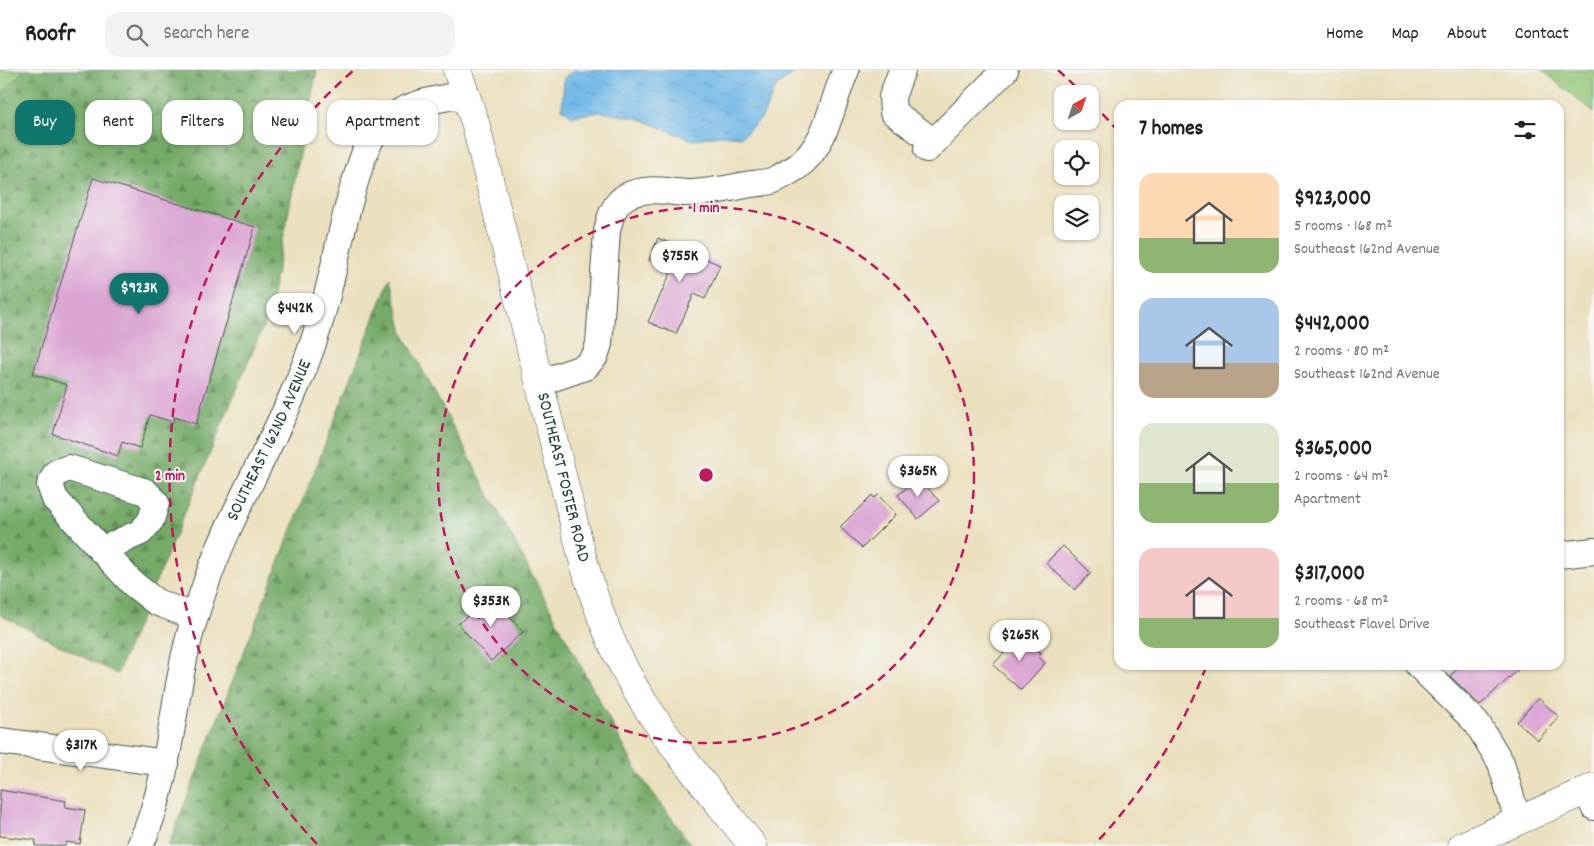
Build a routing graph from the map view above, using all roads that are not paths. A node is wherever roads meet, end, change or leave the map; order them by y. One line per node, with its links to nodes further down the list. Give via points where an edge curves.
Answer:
1 (846, 70): 5 (street, via 816,148 797,166 773,180 709,192 640,191 626,196 616,206 607,231 601,328 595,356 585,367)
2 (902, 70): 3 (street, via 892,97 893,112 931,146)
3 (1004, 70)
4 (461, 82): 5 (main road, SOUTHEAST FOSTER ROAD, via 475,122); 9 (street, SOUTHEAST 162ND AVENUE, via 398,111 379,128 370,142 350,200 324,310 306,364 216,556)
5 (539, 383): 16 (main road, SOUTHEAST FOSTER ROAD, via 590,586 610,640 644,703)
6 (101, 550): 9 (street, via 132,584 156,602)
7 (1594, 551): 8 (street)
8 (1564, 554)
9 (195, 617): 12 (street, SOUTHEAST 162ND AVENUE, via 185,654)
10 (1423, 670): 14 (street, via 1476,722 1502,763)
11 (0, 741): 12 (street)
12 (166, 762): 15 (street, SOUTHEAST 162ND AVENUE, via 158,800)
13 (1592, 795): 14 (main road)
14 (1518, 821): 17 (main road)
15 (140, 846)
16 (753, 846)
17 (1462, 846)

